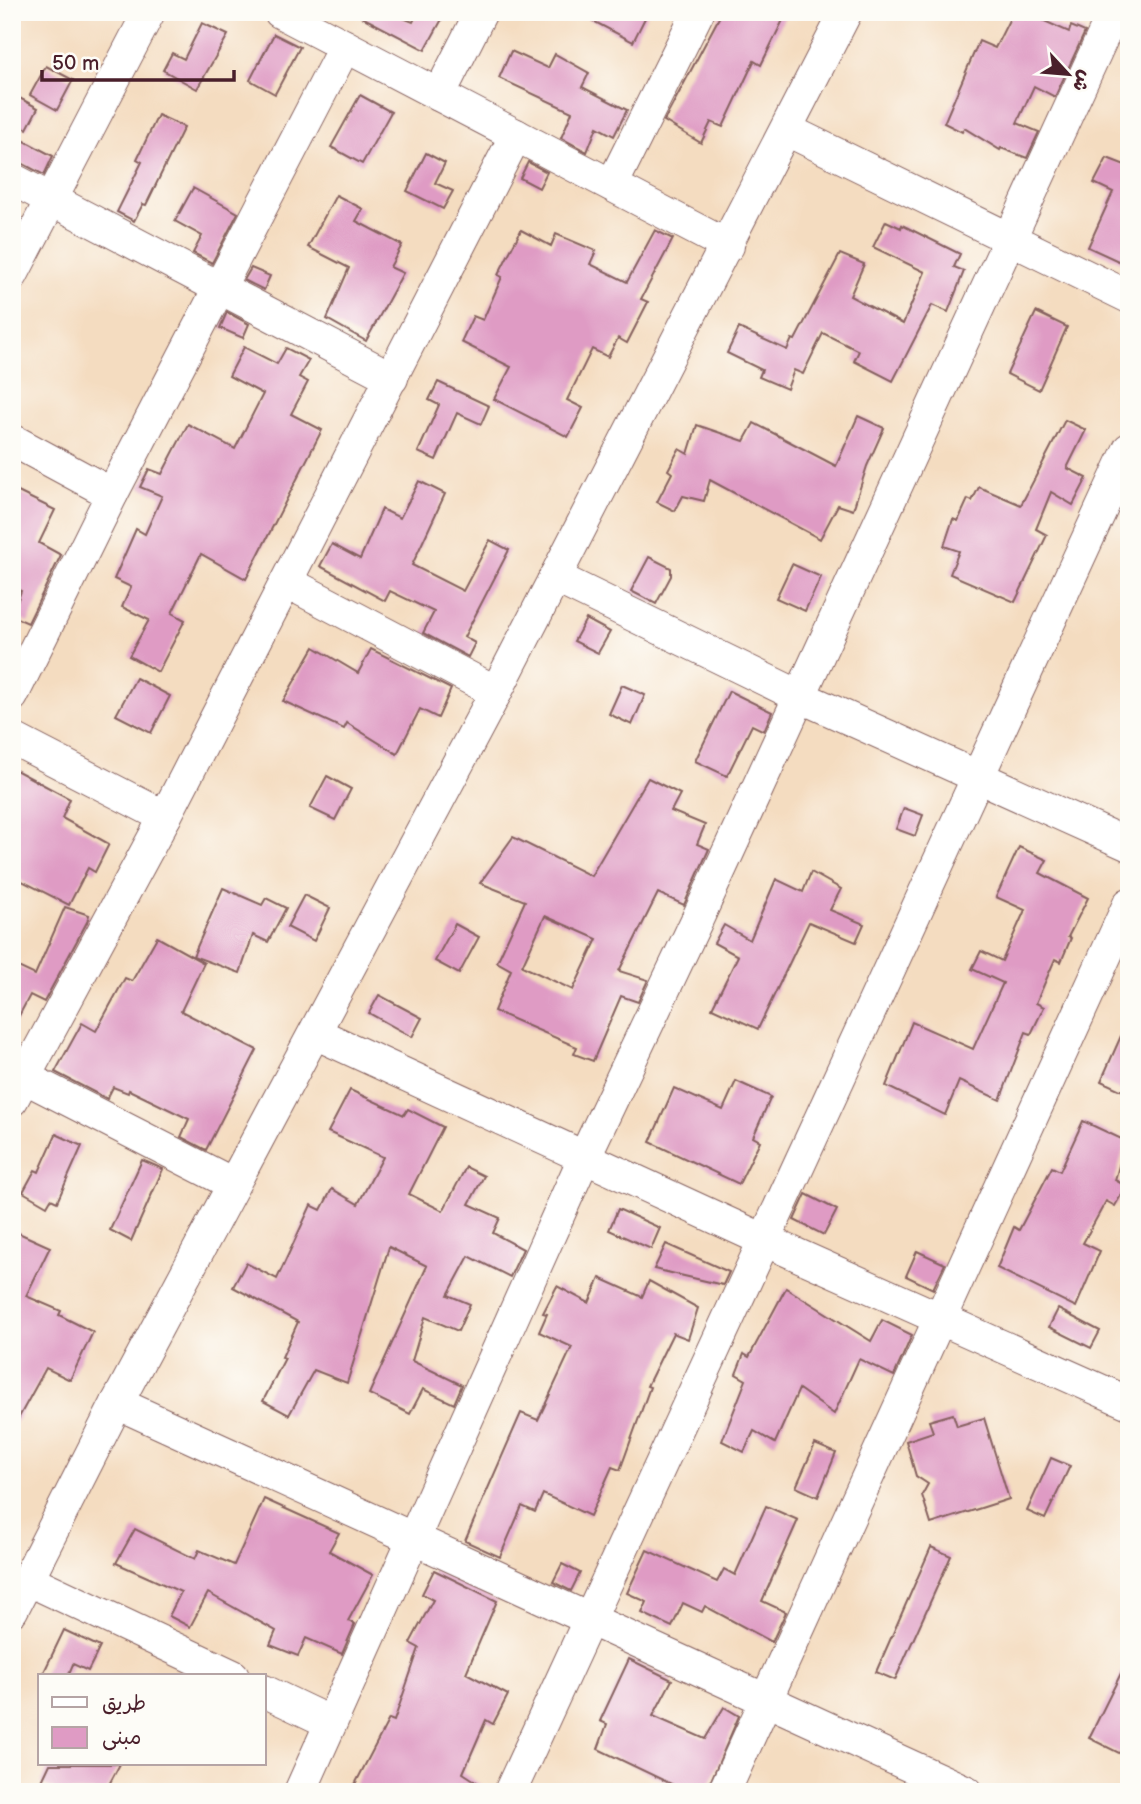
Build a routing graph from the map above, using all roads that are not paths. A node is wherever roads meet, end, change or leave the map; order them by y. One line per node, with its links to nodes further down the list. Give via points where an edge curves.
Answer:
1 (149, 12): 13 (street)
2 (280, 12): 7 (street)
3 (481, 12): 8 (street)
4 (698, 12): 12 (street)
5 (846, 12): 9 (street)
6 (1114, 12): 14 (street)
7 (345, 46): 8 (street); 17 (street)
8 (439, 95): 10 (street)
9 (787, 130): 14 (street); 15 (street)
10 (516, 135): 12 (street); 19 (street)
11 (12, 179): 13 (street)
12 (612, 185): 15 (street)
13 (51, 200): 16 (street); 17 (street)
14 (1011, 242): 18 (street); 27 (street)
15 (727, 246): 23 (street)
16 (12, 275)
17 (219, 287): 19 (street); 22 (street)
18 (1129, 297)
19 (392, 378): 24 (street)
20 (12, 440): 22 (street)
21 (1129, 449): 29 (street)
22 (112, 494): 26 (street)
23 (555, 577): 25 (street); 27 (street)
24 (287, 582): 25 (street); 30 (street)
25 (496, 692): 33 (street)
26 (12, 696)
27 (799, 696): 29 (street); 35 (street)
28 (12, 738): 30 (street)
29 (977, 775): 31 (street); 37 (street)
30 (165, 817): 34 (street)
31 (1129, 845)
32 (1129, 904): 38 (street)
33 (315, 1032): 35 (street); 36 (street)
34 (18, 1089): 36 (street)
35 (583, 1158): 37 (street); 41 (street)
36 (233, 1184): 40 (street)
37 (764, 1240): 38 (street); 44 (street)
38 (940, 1317): 39 (street); 47 (street)
39 (1126, 1395)
40 (117, 1403): 41 (street); 42 (street)
41 (413, 1538): 44 (street); 48 (street)
42 (29, 1580): 43 (street); 45 (street)
43 (12, 1610)
44 (591, 1617): 47 (street); 51 (street)
45 (229, 1674)
46 (266, 1692): 48 (street)
47 (766, 1699): 49 (street); 52 (street)
48 (329, 1722): 50 (street)
49 (948, 1788)
50 (300, 1792)
51 (510, 1792)
52 (724, 1792)

